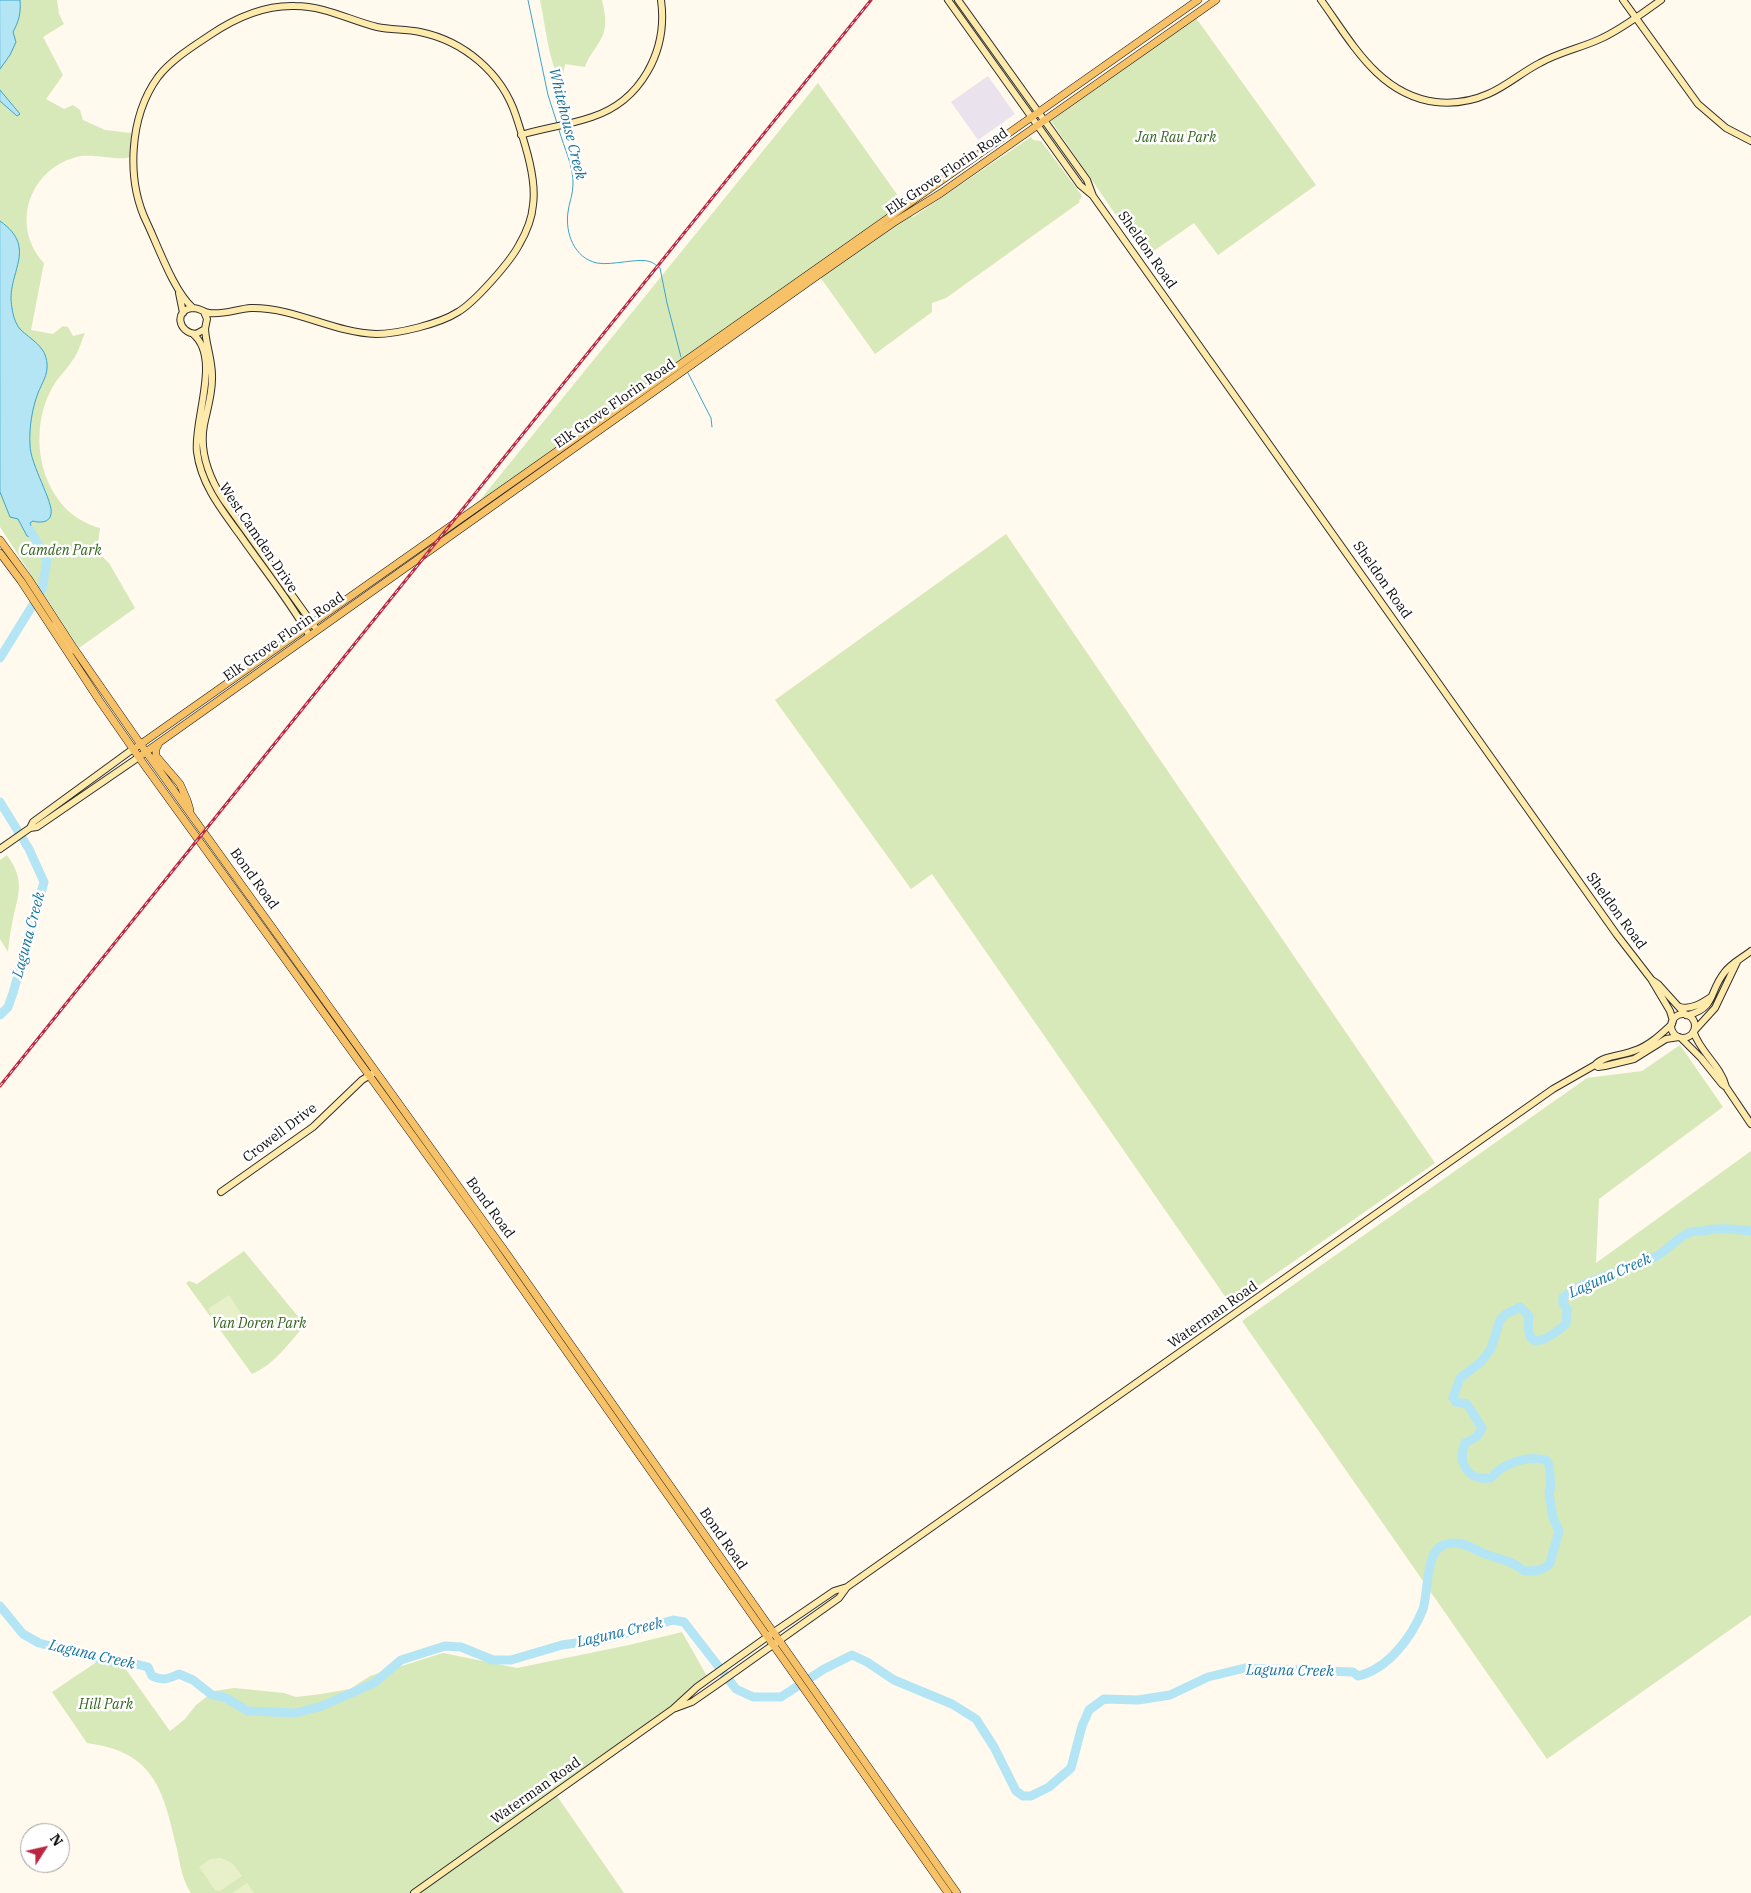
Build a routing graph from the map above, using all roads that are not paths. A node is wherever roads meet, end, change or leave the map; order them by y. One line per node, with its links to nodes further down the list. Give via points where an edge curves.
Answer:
1 (661, 0): 16 (main road, via 663,23 660,44 652,65 634,91 609,110 592,117)
2 (948, 0): 9 (main road, Sheldon Road)
3 (958, 0): 11 (main road, Sheldon Road)
4 (1198, 0): 12 (main road, Elk Grove Florin Road)
5 (1216, 0): 14 (main road, Elk Grove Florin Road)
6 (1321, 0): 10 (main road, via 1380,77 1413,97 1441,102 1465,101 1487,95 1540,62 1599,39)
7 (1623, 0): 10 (main road)
8 (1661, 0): 10 (main road)
9 (957, 13): 11 (main road); 13 (main road, Sheldon Road)
10 (1635, 18): 17 (main road, via 1698,104 1726,128)
11 (987, 41): 12 (main road, Sheldon Road)
12 (1038, 111): 13 (main road, Elk Grove Florin Road); 14 (main road, Sheldon Road)
13 (1030, 117): 15 (main road, Sheldon Road); 18 (main road, Elk Grove Florin Road)
14 (1045, 120): 15 (main road, Elk Grove Florin Road); 19 (main road, Sheldon Road, via 1087,180)
15 (1037, 126): 19 (main road, Sheldon Road, via 1080,185); 20 (main road, Elk Grove Florin Road)
16 (521, 135): 22 (main road, via 507,93 498,80 482,63 441,38 413,30 379,28 335,12 295,6 272,8 241,18 201,41 164,70 148,94 138,121 134,163 137,198); 26 (main road, via 534,191 526,230 510,259 459,312 403,331 373,334 265,308)
17 (1751, 142)
18 (925, 192): 20 (main road); 21 (main road, Elk Grove Florin Road)
19 (1094, 196): 60 (main road, Sheldon Road)
20 (920, 206): 23 (main road, Elk Grove Florin Road)
21 (789, 287): 23 (main road); 30 (main road, Elk Grove Florin Road)
22 (179, 289): 24 (main road); 27 (main road)
23 (778, 304): 31 (main road, Elk Grove Florin Road)
24 (194, 308): 25 (main road); 27 (main road)
25 (204, 312): 26 (main road); 28 (main road)
26 (226, 312): 28 (main road)
27 (183, 313): 29 (main road, via 181,326)
28 (206, 326): 29 (main road, via 200,333); 36 (main road, West Camden Drive, via 212,371 203,434 207,468 223,499)
29 (193, 334): 37 (main road, West Camden Drive, via 200,344 205,364 206,384 196,439 203,477 217,503)
30 (492, 496): 31 (main road); 36 (main road, Elk Grove Florin Road)
31 (477, 517): 36 (main road, Elk Grove Florin Road)
32 (0, 540): 34 (main road, Bond Road)
33 (0, 553): 34 (main road, Bond Road)
34 (24, 579): 35 (main road, Bond Road); 38 (main road, Bond Road)
35 (45, 618): 38 (main road); 45 (main road, Bond Road)
36 (314, 626): 37 (main road, Elk Grove Florin Road)
37 (307, 631): 39 (main road, Elk Grove Florin Road); 40 (main road, Elk Grove Florin Road)
38 (78, 654): 44 (main road, Bond Road)
39 (269, 654): 40 (main road); 41 (main road, Elk Grove Florin Road)
40 (251, 676): 42 (main road, Elk Grove Florin Road)
41 (236, 677): 42 (main road); 44 (main road, Elk Grove Florin Road)
42 (228, 693): 43 (main road, Elk Grove Florin Road)
43 (159, 743): 46 (main road, Elk Grove Florin Road); 49 (main road, via 156,755 180,784)
44 (141, 744): 45 (main road, Elk Grove Florin Road); 46 (main road, Bond Road)
45 (133, 749): 47 (main road, Bond Road); 48 (main road, Elk Grove Florin Road)
46 (146, 752): 47 (main road, Elk Grove Florin Road); 49 (main road, Bond Road)
47 (139, 757): 50 (main road, Elk Grove Florin Road); 53 (main road, Bond Road)
48 (64, 799): 50 (main road, via 61,806 49,815); 51 (main road, Elk Grove Florin Road, via 33,822)
49 (190, 813): 54 (main road, Bond Road)
50 (50, 818): 51 (main road, Elk Grove Florin Road)
51 (30, 828): 52 (main road, Elk Grove Florin Road)
52 (1, 848)
53 (210, 856): 54 (main road, via 239,887); 55 (main road, Bond Road)
54 (247, 891): 56 (main road, Bond Road)
55 (239, 896): 56 (main road, via 246,897 271,930); 59 (main road, Bond Road)
56 (278, 934): 62 (main road, Bond Road)
57 (1751, 951): 58 (main road)
58 (1737, 962): 61 (main road, via 1724,971); 66 (main road, via 1715,1008)
59 (295, 972): 62 (main road, via 301,972); 69 (main road, Bond Road)
60 (1651, 979): 63 (main road, Sheldon Road); 65 (main road, Sheldon Road, via 1670,1011)
61 (1711, 997): 63 (main road, via 1696,1006); 64 (main road, via 1704,1009)
62 (328, 1005): 69 (main road, Bond Road)
63 (1680, 1007): 64 (main road, Sheldon Road)
64 (1687, 1015): 65 (main road, via 1679,1015); 66 (main road, via 1694,1021)
65 (1672, 1022): 67 (main road, via 1673,1032); 68 (main road, Waterman Road, via 1644,1046 1598,1061)
66 (1694, 1031): 67 (main road, via 1688,1038); 70 (main road, via 1698,1045 1717,1068)
67 (1680, 1038): 68 (main road, Waterman Road, via 1666,1039 1634,1059 1605,1066); 70 (main road, via 1693,1048)
68 (1595, 1065): 75 (main road, Waterman Road, via 1553,1089)
69 (372, 1074): 72 (main road, Crowell Drive, via 312,1127); 73 (main road, Bond Road); 74 (main road, Bond Road)
70 (1726, 1087): 71 (main road)
71 (1751, 1124)
72 (221, 1192)
73 (476, 1224): 74 (main road, via 500,1251); 76 (main road, Bond Road)
74 (507, 1254): 76 (main road, Bond Road)
75 (847, 1587): 76 (main road, Waterman Road, via 834,1591); 77 (main road, Waterman Road, via 839,1598)
76 (771, 1634): 77 (main road, Bond Road); 78 (main road, Waterman Road, via 711,1676)
77 (776, 1642): 78 (main road, Waterman Road, via 692,1702); 79 (main road, Bond Road, via 793,1674); 80 (main road, Bond Road, via 800,1670)
78 (673, 1709): 81 (main road, Waterman Road)
79 (882, 1801): 80 (main road, via 889,1803 910,1833); 82 (main road, Bond Road)
80 (919, 1840): 83 (main road, Bond Road)
81 (414, 1893)
82 (948, 1893)
83 (957, 1893)

